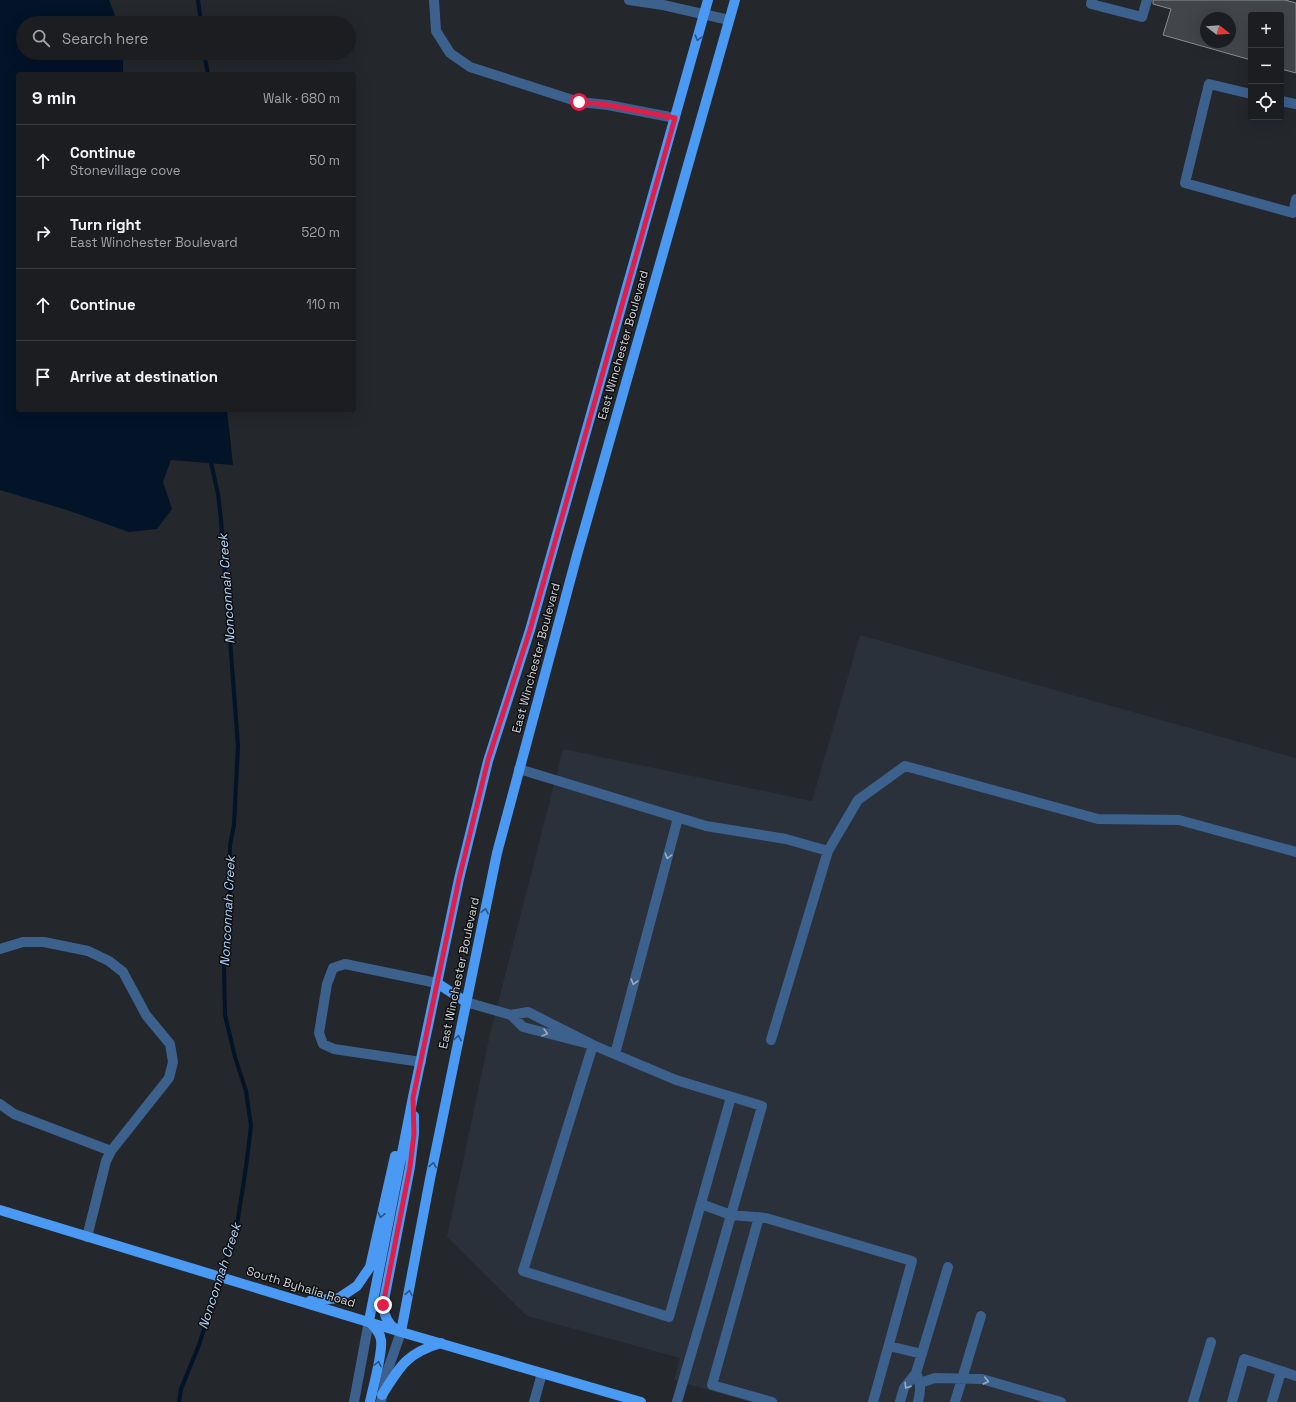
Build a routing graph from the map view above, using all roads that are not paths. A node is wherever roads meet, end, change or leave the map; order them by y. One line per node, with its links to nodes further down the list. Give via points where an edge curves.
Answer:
1 (434, 0): 12 (street, via 436,31 450,54 470,67 579,102)
2 (630, 0): 7 (street)
3 (708, 0): 7 (main road, East Winchester Boulevard)
4 (735, 0): 8 (main road, East Winchester Boulevard)
5 (1092, 0): 6 (street, via 1091,4 1142,16)
6 (1147, 0)
7 (705, 13): 8 (street); 12 (main road, East Winchester Boulevard, one-way to 12)
8 (729, 20): 14 (main road, East Winchester Boulevard)
9 (1248, 93): 13 (street, via 1209,84 1185,183 1293,213)
10 (1284, 102): 11 (street)
11 (1296, 104)
12 (675, 118): 19 (main road, East Winchester Boulevard, via 530,630 488,760)
13 (1296, 199)
14 (519, 769): 15 (street); 20 (main road, East Winchester Boulevard, one-way to 14, via 497,853)
15 (678, 818): 16 (street, via 706,826 786,839); 24 (street, one-way to 24)
16 (828, 852): 17 (street, via 858,800 905,766 1098,819 1179,820); 22 (street)
17 (1296, 852)
18 (0, 949): 29 (street, via 23,942 44,942 88,951 109,961 123,972 146,1015 170,1044 173,1062 169,1078)
19 (437, 983): 20 (main road); 25 (main road, East Winchester Boulevard); 25 (street, via 345,964 333,968 328,984 319,1033 323,1044 334,1049)
20 (466, 1002): 21 (street); 39 (main road, East Winchester Boulevard, one-way to 20)
21 (511, 1015): 23 (street, one-way to 23, via 523,1027); 23 (street, via 528,1012)
22 (771, 1040)
23 (593, 1045): 24 (street); 30 (street, via 523,1271 669,1317)
24 (615, 1054): 26 (street, via 676,1080)
25 (421, 1062): 27 (main road, East Winchester Boulevard)
26 (731, 1097): 30 (street); 32 (street, via 762,1106)
27 (413, 1098): 36 (main road, one-way to 36, via 406,1106 370,1267 357,1286 339,1298); 38 (main road, East Winchester Boulevard); 39 (main road, via 414,1134 410,1167 383,1305 388,1322)
28 (0, 1104): 29 (street, via 14,1114)
29 (111, 1151): 34 (street, via 106,1161)
30 (701, 1204): 32 (street)
31 (0, 1210): 34 (main road, South Byhalia Road)
32 (731, 1215): 33 (street); 55 (street)
33 (759, 1217): 42 (street, via 912,1262); 56 (street, via 712,1386)
34 (87, 1236): 36 (main road, South Byhalia Road)
35 (948, 1267): 43 (street)
36 (304, 1302): 38 (main road, South Byhalia Road)
37 (981, 1316): 48 (street)
38 (369, 1321): 39 (main road, South Byhalia Road); 51 (street); 52 (main road, one-way to 38, via 381,1338)
39 (401, 1332): 41 (main road, South Byhalia Road); 50 (street, via 388,1370)
40 (1211, 1342): 62 (street)
41 (441, 1343): 45 (main road, South Byhalia Road); 50 (main road, via 426,1347 404,1362)
42 (889, 1346): 43 (street); 57 (street)
43 (922, 1354): 46 (street)
44 (1281, 1371): 47 (street); 63 (street, via 1244,1360); 64 (street)
45 (542, 1373): 53 (street); 54 (main road, South Byhalia Road)
46 (916, 1373): 49 (street); 58 (street, one-way to 58, via 904,1388)
47 (1296, 1376)
48 (962, 1379): 49 (street, via 935,1378); 60 (street); 61 (street, one-way to 61, via 982,1379)
49 (920, 1383): 59 (street)
50 (382, 1399)
51 (354, 1402)
52 (370, 1402)
53 (534, 1402)
54 (641, 1402)
55 (677, 1402)
56 (772, 1402)
57 (873, 1402)
58 (900, 1402)
59 (918, 1402)
60 (955, 1402)
61 (1061, 1402)
62 (1193, 1402)
63 (1232, 1402)
64 (1272, 1402)

